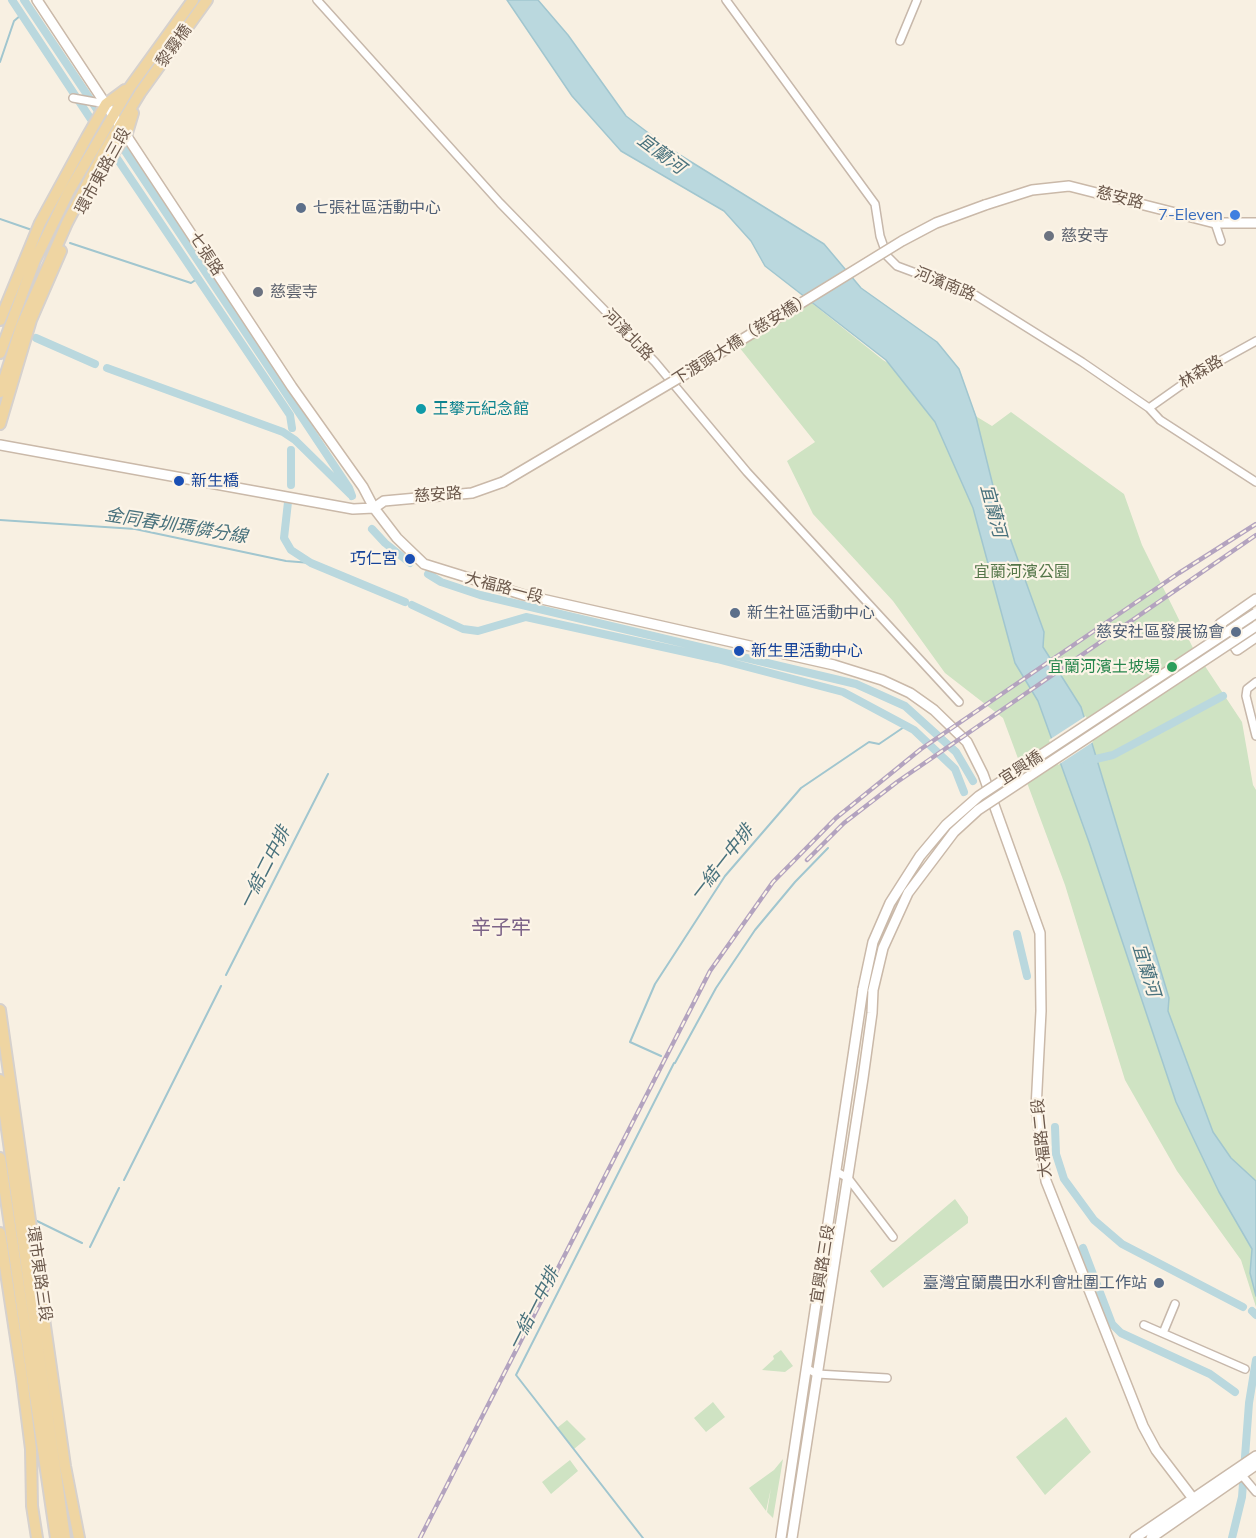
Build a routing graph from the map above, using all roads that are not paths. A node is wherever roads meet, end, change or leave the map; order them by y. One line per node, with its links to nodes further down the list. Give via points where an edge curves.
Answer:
1 (37, 0): 11 (street, 七張路)
2 (193, 0): 8 (main road, 黎霧橋)
3 (207, 0): 9 (main road, 黎霧橋)
4 (317, 0): 36 (street, 河濱北路, via 500,203 655,362 747,472)
5 (726, 0): 24 (street, 河濱南路, via 875,204 887,256 897,266 975,295)
6 (917, 0): 7 (street)
7 (900, 41)
8 (130, 87): 11 (main road, 環市東路三段); 12 (main road, 環市東路三段)
9 (140, 93): 13 (main road, 環市東路三段)
10 (73, 98): 11 (street)
11 (106, 104): 12 (street, 七張路); 14 (main road, 環市東路三段)
12 (114, 114): 13 (street, 七張路); 14 (main road, 環市東路三段)
13 (124, 129): 15 (main road, 環市東路三段); 29 (street, 七張路)
14 (91, 140): 20 (main road, 環市東路三段, via 40,223); 22 (main road, 環市東路三段, via 35,260)
15 (107, 154): 23 (main road, 環市東路三段, via 46,265); 25 (main road, 環市東路三段, via 31,320)
16 (985, 205): 17 (street, 慈安路, via 1032,190 1070,186); 27 (street, 下渡頭大橋（慈安橋）, bridge, via 902,241)
17 (1215, 223): 18 (street, 慈安路); 19 (street)
18 (1256, 223)
19 (1221, 241)
20 (0, 320)
21 (1256, 341): 24 (street, 林森路)
22 (0, 352)
23 (0, 392)
24 (1149, 408): 28 (street, 河濱南路, via 1160,420)
25 (0, 424)
26 (0, 445): 29 (street, via 352,509)
27 (503, 482): 29 (street, 慈安路, via 472,493 384,501)
28 (1256, 482)
29 (374, 508): 38 (street, 大福路一段, via 424,564 447,573 524,595 834,665 882,680 910,693 954,728 967,742)
30 (1256, 600): 32 (street)
31 (1256, 613): 39 (street, 宜興橋, bridge, via 1000,782 946,825 920,856 890,903 873,942)
32 (1232, 615): 34 (street); 34 (street, via 1220,624 1237,650)
33 (1256, 626): 39 (street, 宜興橋, bridge, via 978,810 954,832 908,893)
34 (1253, 639)
35 (1256, 682): 37 (street, via 1247,689 1246,696)
36 (959, 702)
37 (1256, 736)
38 (986, 781): 58 (street, 大福路二段, via 1040,933 1036,1109 1046,1181 1143,1426 1156,1450)
39 (868, 990): 43 (street, 宜興路三段); 44 (street, 宜興路三段, via 872,1012)
40 (0, 1010): 55 (main road, 環市東路三段)
41 (0, 1080): 55 (main road, 環市東路三段)
42 (0, 1158): 60 (main road, 環市東路三段)
43 (837, 1172): 44 (street); 50 (street, 宜興路三段)
44 (848, 1178): 46 (street); 52 (street, 宜興路三段)
45 (0, 1233): 59 (main road, 環市東路三段, via 31,1449)
46 (893, 1238)
47 (1175, 1304): 49 (street)
48 (1144, 1325): 49 (street)
49 (1163, 1333): 51 (street)
50 (806, 1368): 52 (street); 63 (street, 宜興路三段)
51 (1245, 1369)
52 (817, 1374): 53 (street); 64 (street, 宜興路三段)
53 (887, 1378)
54 (1253, 1463): 56 (street)
55 (60, 1464): 61 (main road); 62 (main road, 環市東路三段)
56 (1239, 1472): 57 (street); 58 (street)
57 (1256, 1492)
58 (1196, 1501): 65 (street); 66 (street)
59 (37, 1538)
60 (56, 1538)
61 (64, 1538)
62 (79, 1538)
63 (781, 1538)
64 (792, 1538)
65 (1135, 1538)
66 (1151, 1538)

